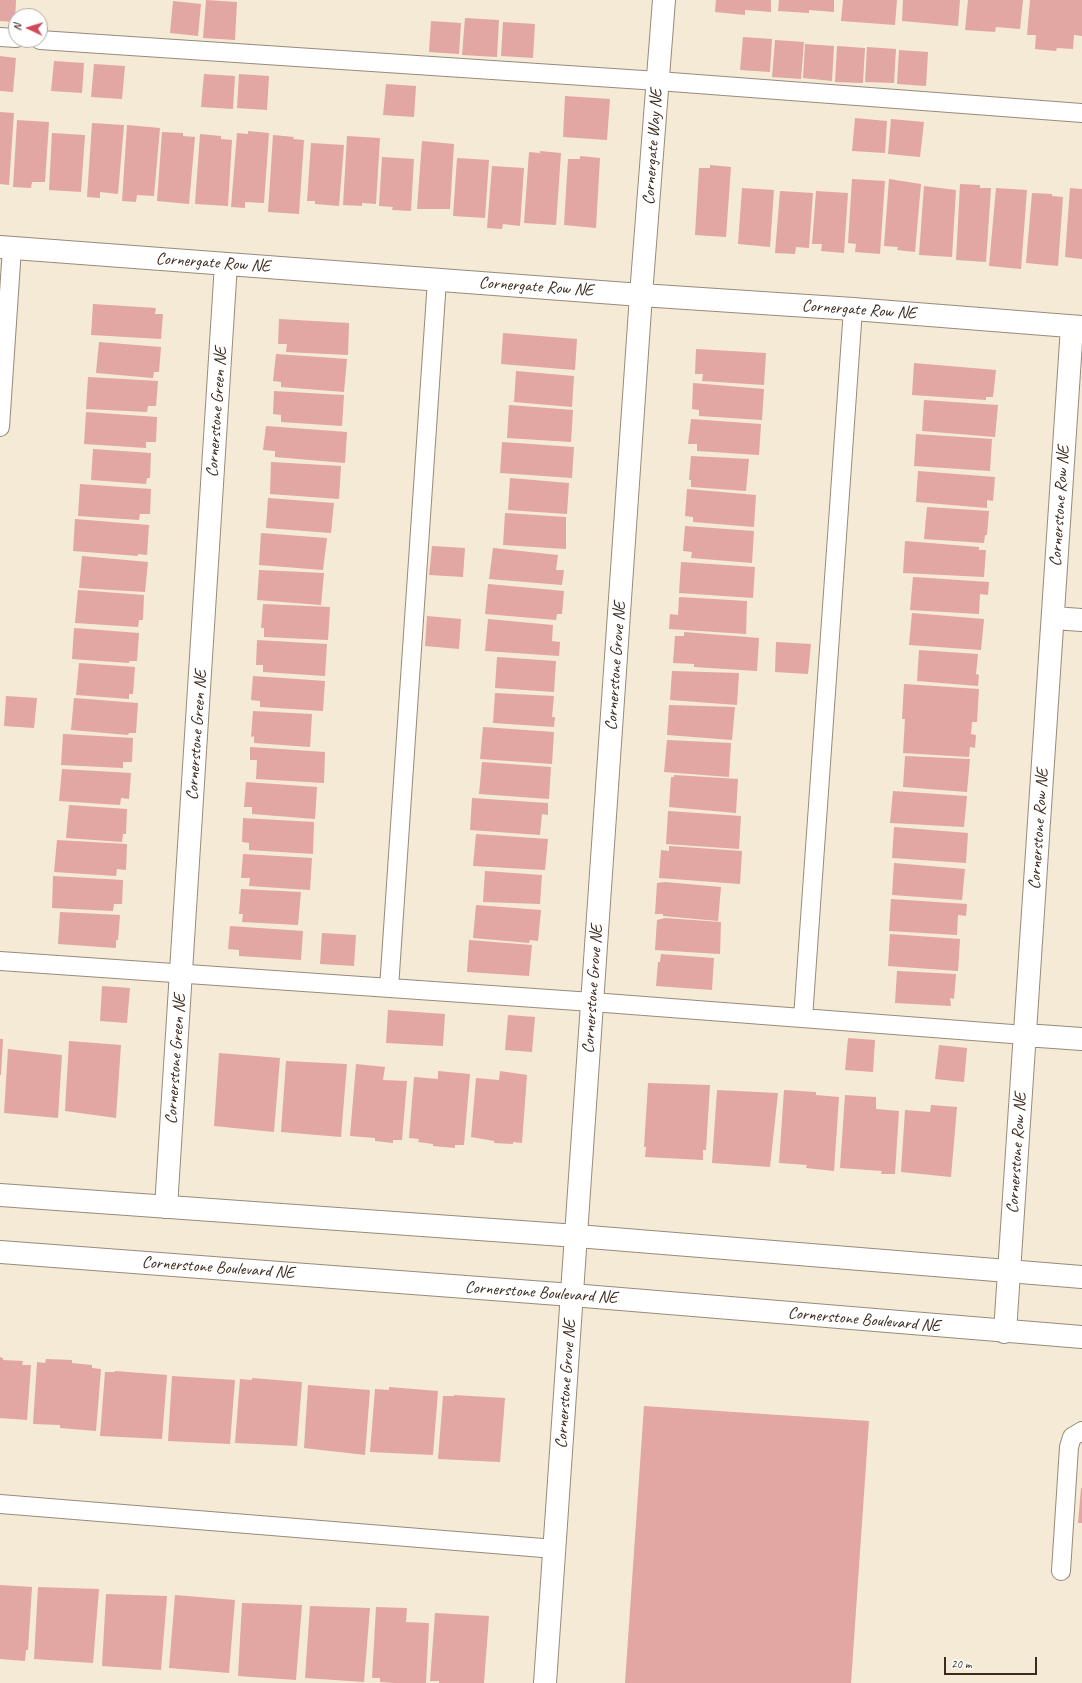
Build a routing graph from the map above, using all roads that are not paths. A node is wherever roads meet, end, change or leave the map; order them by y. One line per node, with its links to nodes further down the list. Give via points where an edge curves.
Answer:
1 (664, 0): 3 (street, Cornergate Way NE)
2 (48, 41): 3 (lane)
3 (658, 81): 4 (lane); 8 (street, Cornergate Way NE)
4 (1082, 112)
5 (6, 247): 6 (street, Cornergate Row NE); 11 (lane)
6 (226, 264): 7 (street, Cornergate Row NE); 15 (street, Cornerstone Green NE)
7 (438, 280): 8 (street, Cornergate Row NE); 16 (lane)
8 (641, 295): 9 (street, Cornergate Row NE); 17 (street, Cornerstone Grove NE)
9 (853, 309): 10 (street, Cornergate Row NE); 18 (lane)
10 (1077, 327): 12 (street, Cornerstone Row NE)
11 (0, 427)
12 (1053, 618): 13 (street); 19 (street, Cornerstone Row NE)
13 (1082, 620)
14 (0, 961): 15 (lane)
15 (182, 973): 16 (lane); 22 (street, Cornerstone Green NE)
16 (389, 988): 17 (lane)
17 (592, 1002): 18 (lane); 23 (street, Cornerstone Grove NE)
18 (804, 1018): 19 (lane)
19 (1025, 1036): 20 (street); 25 (street, Cornerstone Row NE)
20 (1082, 1039)
21 (0, 1195): 22 (street)
22 (166, 1206): 23 (street)
23 (577, 1236): 25 (street); 27 (street, Cornerstone Grove NE)
24 (0, 1252): 27 (street, Cornerstone Boulevard NE)
25 (1009, 1272): 26 (street); 28 (street, Cornerstone Row NE)
26 (1082, 1277)
27 (572, 1295): 28 (street, Cornerstone Boulevard NE); 32 (street, Cornerstone Grove NE)
28 (1005, 1332): 29 (street, Cornerstone Boulevard NE)
29 (1082, 1337)
30 (1082, 1431): 33 (lane, via 1072,1437 1069,1447)
31 (0, 1504): 32 (lane)
32 (555, 1549): 34 (street, Cornerstone Grove NE)
33 (1061, 1571)
34 (545, 1683)

